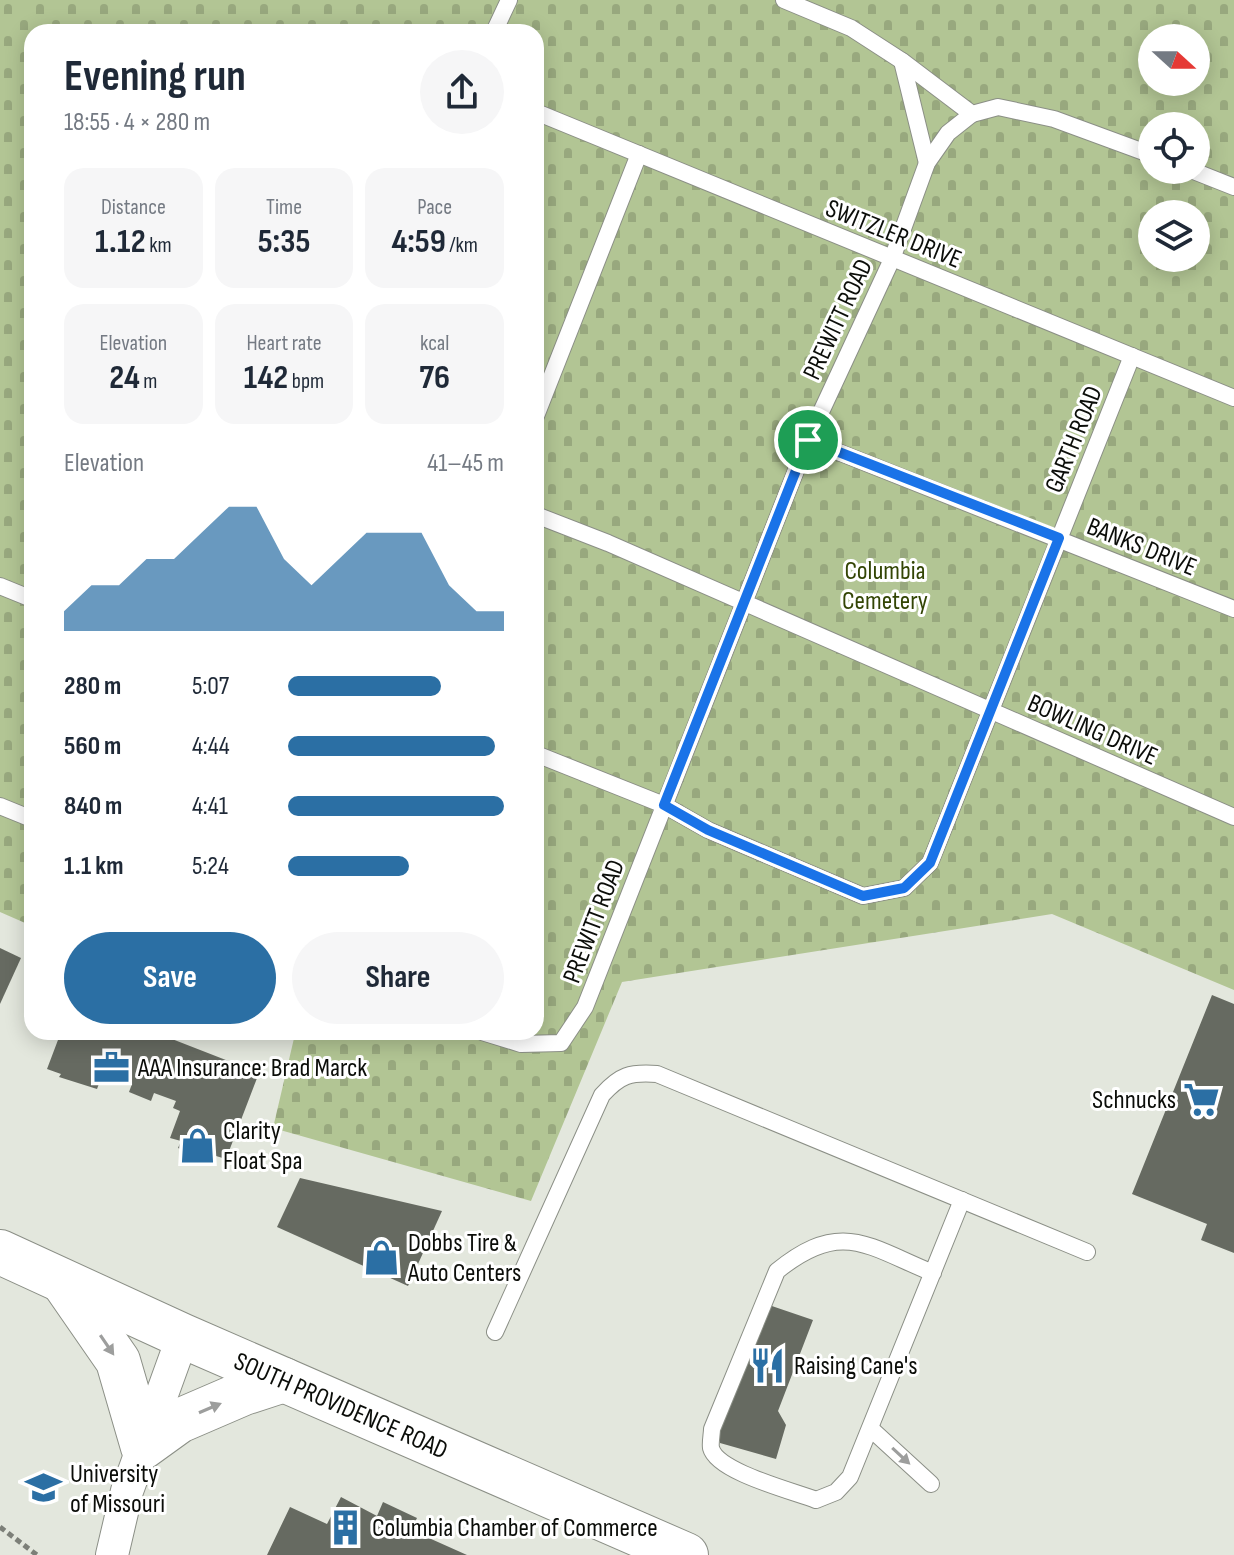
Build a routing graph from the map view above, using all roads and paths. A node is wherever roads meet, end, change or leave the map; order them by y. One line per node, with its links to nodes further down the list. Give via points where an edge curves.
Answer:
1 (509, 0): 3 (lane)
2 (784, 0): 4 (lane, via 851,28)
3 (498, 24)
4 (902, 61): 5 (lane); 9 (lane)
5 (972, 114): 7 (lane, via 998,107 1054,119); 9 (lane, PREWITT ROAD, via 948,133)
6 (544, 115): 8 (lane, SWITZLER DRIVE)
7 (1138, 150)
8 (639, 154): 12 (lane, SWITZLER DRIVE); 14 (lane)
9 (927, 163): 12 (lane, PREWITT ROAD)
10 (1210, 178): 11 (lane)
11 (1234, 187)
12 (892, 259): 13 (lane, SWITZLER DRIVE); 16 (lane, PREWITT ROAD)
13 (1132, 356): 15 (lane, SWITZLER DRIVE); 18 (lane, GARTH ROAD)
14 (544, 396)
15 (1234, 398)
16 (808, 440): 18 (lane, BANKS DRIVE); 21 (lane, PREWITT ROAD)
17 (544, 518): 21 (lane, BOWLING DRIVE)
18 (1059, 538): 22 (lane, BANKS DRIVE); 23 (lane, GARTH ROAD)
19 (0, 586): 20 (lane)
20 (24, 596)
21 (744, 603): 23 (lane, BOWLING DRIVE); 25 (lane, PREWITT ROAD)
22 (1234, 609)
23 (991, 709): 25 (lane, GARTH ROAD, via 930,863 904,888 863,896 708,830); 28 (lane, BOWLING DRIVE)
24 (544, 757): 25 (lane)
25 (664, 805): 29 (lane, PREWITT ROAD, via 585,1007 561,1043)
26 (0, 806): 27 (lane)
27 (24, 816)
28 (1234, 817)
29 (508, 1040)
30 (962, 1200): 32 (lane); 33 (lane); 35 (lane, via 657,1074 636,1072 616,1080 602,1095)
31 (0, 1252): 34 (main road, SOUTH PROVIDENCE ROAD)
32 (1087, 1252)
33 (933, 1273): 38 (lane); 38 (lane, via 847,1239 797,1255 777,1271 712,1429 711,1449 721,1462 744,1474 816,1500 836,1492 850,1477)
34 (63, 1281): 36 (main road, SOUTH PROVIDENCE ROAD); 39 (main road, one-way to 39, via 118,1361)
35 (495, 1332)
36 (183, 1336): 37 (main road, SOUTH PROVIDENCE ROAD); 39 (street)
37 (284, 1380): 39 (main road, one-way to 37, via 179,1421); 44 (main road, SOUTH PROVIDENCE ROAD, via 635,1539)
38 (871, 1429): 40 (lane, one-way to 40)
39 (143, 1447): 43 (street)
40 (931, 1484)
41 (0, 1527): 42 (path)
42 (37, 1555)
43 (112, 1555)
44 (686, 1555)

